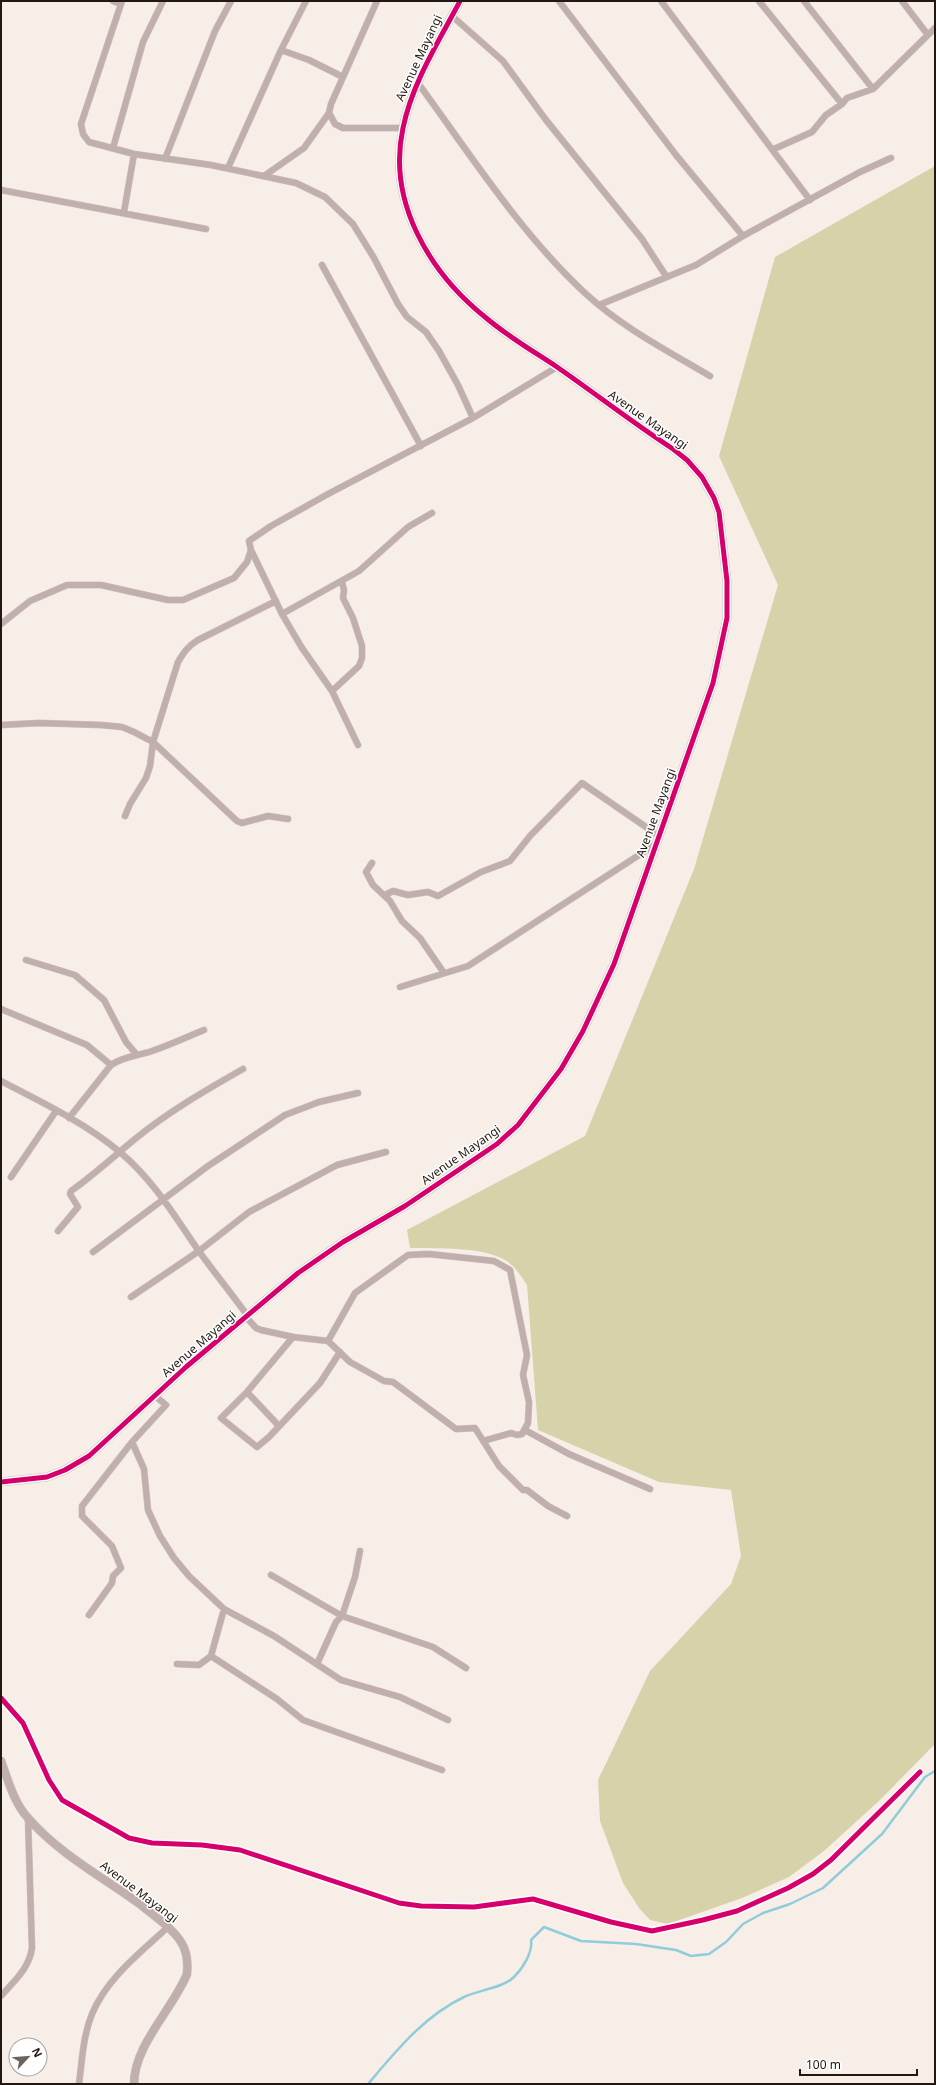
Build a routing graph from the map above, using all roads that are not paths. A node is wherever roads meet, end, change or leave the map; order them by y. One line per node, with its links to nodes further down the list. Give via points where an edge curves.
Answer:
1 (113, 1): 12 (street)
2 (163, 1): 23 (street, via 143,42)
3 (231, 1): 27 (street, via 215,31)
4 (306, 1): 16 (street)
5 (377, 1): 17 (street)
6 (460, 1): 13 (street, Avenue Mayangi)
7 (559, 1): 34 (street, via 676,155)
8 (661, 1): 24 (street)
9 (759, 1): 20 (street)
10 (804, 1): 19 (street)
11 (902, 1): 15 (street)
12 (121, 2): 23 (street, via 81,124 83,134 89,142)
13 (452, 16): 18 (street, Avenue Mayangi); 36 (street, via 503,61 546,120 642,239)
14 (935, 28): 15 (street)
15 (928, 34): 19 (street)
16 (280, 50): 17 (street, via 309,60); 28 (street)
17 (343, 77): 21 (street)
18 (418, 83): 22 (street, Avenue Mayangi); 37 (street, via 533,236 564,273)
19 (872, 89): 20 (street, via 847,98)
20 (842, 104): 24 (street, via 826,115 812,132)
21 (329, 113): 22 (street, via 335,124 343,128); 29 (street, via 304,148)
22 (403, 128): 38 (street, Avenue Mayangi, via 399,164 402,194 410,219 428,253 447,281 484,317)
23 (113, 148): 25 (street)
24 (774, 149): 31 (street)
25 (134, 154): 27 (street); 32 (street)
26 (891, 158): 31 (street)
27 (165, 159): 28 (street)
28 (228, 168): 29 (street)
29 (264, 176): 40 (street, via 313,189 353,224 398,304 407,317 426,332 439,351)
30 (1, 190): 32 (street)
31 (810, 200): 34 (street)
32 (124, 212): 33 (street)
33 (206, 229)
34 (743, 236): 36 (street, via 696,265)
35 (322, 265): 41 (street)
36 (666, 276): 37 (street)
37 (599, 305): 39 (street, via 625,325)
38 (557, 368): 40 (street); 54 (street, Avenue Mayangi, via 687,460 702,478 719,512 727,581 727,618 714,683)
39 (710, 376)
40 (473, 418): 41 (street)
41 (421, 446): 43 (street, via 271,526 249,541)
42 (432, 513): 44 (street, via 408,527 359,571)
43 (251, 550): 45 (street); 47 (street, via 247,562 234,578 183,600 168,600 101,585 67,585 30,601)
44 (342, 582): 46 (street); 48 (street, via 343,598 360,638 362,658 359,666)
45 (276, 602): 46 (street); 50 (street, via 189,646 178,662)
46 (282, 614): 48 (street)
47 (1, 624)
48 (332, 691): 51 (street)
49 (1, 725): 50 (street, via 39,723 122,727)
50 (153, 742): 52 (street, via 146,778); 53 (street, via 237,821 242,823 268,816)
51 (358, 745)
52 (125, 816)
53 (288, 819)
54 (657, 840): 56 (street, via 582,783 508,862 480,872 438,896 428,892 408,895 394,891); 58 (street, via 468,966); 77 (street, Avenue Mayangi, via 614,964 583,1032 561,1069 518,1125 497,1144 405,1206 320,1257)
55 (372, 863): 56 (street, via 366,872 373,885)
56 (385, 895): 58 (street, via 402,921 420,938)
57 (26, 960): 62 (street, via 75,975 104,1000 126,1042)
58 (444, 973): 59 (street)
59 (400, 987)
60 (1, 1009): 63 (street, via 87,1045)
61 (204, 1030): 62 (street)
62 (137, 1055): 63 (street, via 124,1057)
63 (111, 1065): 68 (street)
64 (243, 1069): 69 (street, via 200,1093 135,1139)
65 (2, 1084): 67 (street)
66 (358, 1093): 72 (street, via 319,1102 289,1113 208,1166)
67 (56, 1111): 68 (street); 71 (street)
68 (69, 1118): 69 (street)
69 (121, 1152): 72 (street); 73 (street, via 70,1192 78,1207)
70 (386, 1152): 74 (street, via 344,1162 281,1194 249,1212)
71 (11, 1177)
72 (164, 1199): 74 (street); 75 (street)
73 (58, 1231)
74 (199, 1251): 76 (street); 77 (street)
75 (94, 1252)
76 (131, 1297)
77 (246, 1316): 78 (street, via 256,1328); 82 (street, Avenue Mayangi)
78 (293, 1337): 79 (street); 81 (street)
79 (328, 1341): 80 (street); 84 (street, via 355,1293 408,1255 429,1254 494,1261 510,1270 527,1355 524,1375 529,1402)
80 (340, 1352): 83 (street, via 320,1383); 85 (street, via 347,1360 376,1377 393,1382 456,1429 474,1428)
81 (247, 1392): 83 (street); 83 (street, via 221,1418 257,1447)
82 (155, 1396): 86 (street, via 166,1405); 87 (street, Avenue Mayangi, via 89,1456 79,1462 47,1477)
83 (279, 1426)
84 (525, 1430): 85 (street, via 522,1434 507,1434); 88 (street, via 569,1454)
85 (483, 1441): 89 (street, via 499,1466 523,1490 527,1490)
86 (132, 1442): 92 (street, via 144,1470 148,1510 160,1536 189,1576); 93 (street, via 82,1506 82,1516 112,1546 121,1568 113,1576 112,1582)
87 (1, 1482)
88 (650, 1489)
89 (567, 1516)
90 (360, 1551): 94 (street, via 355,1577)
91 (271, 1575): 94 (street)
92 (224, 1609): 95 (street); 97 (street, via 274,1636)
93 (89, 1615)
94 (342, 1616): 97 (street, via 336,1622); 98 (street, via 433,1647)
95 (211, 1656): 96 (street, via 199,1665); 102 (street, via 277,1699 303,1720)
96 (178, 1664)
97 (317, 1664): 100 (street, via 341,1680 400,1697)
98 (466, 1668)
99 (1, 1698): 103 (street, via 23,1723 49,1780 62,1800 128,1838 152,1843 240,1850 399,1903 421,1906 474,1906 533,1899 610,1922 652,1931 737,1911 813,1874 831,1860)
100 (448, 1720)
101 (1, 1761): 104 (street, Avenue Mayangi, via 17,1801)
102 (442, 1770)
103 (920, 1772)
104 (28, 1818): 105 (street, Avenue Mayangi, via 83,1865); 106 (street, via 32,1948 23,1972)
105 (168, 1927): 107 (street, via 127,1964 98,2002 85,2039); 108 (street, Avenue Mayangi, via 180,1940 186,1952 187,1974 140,2055)
106 (1, 1996)
107 (79, 2084)
108 (134, 2084)

